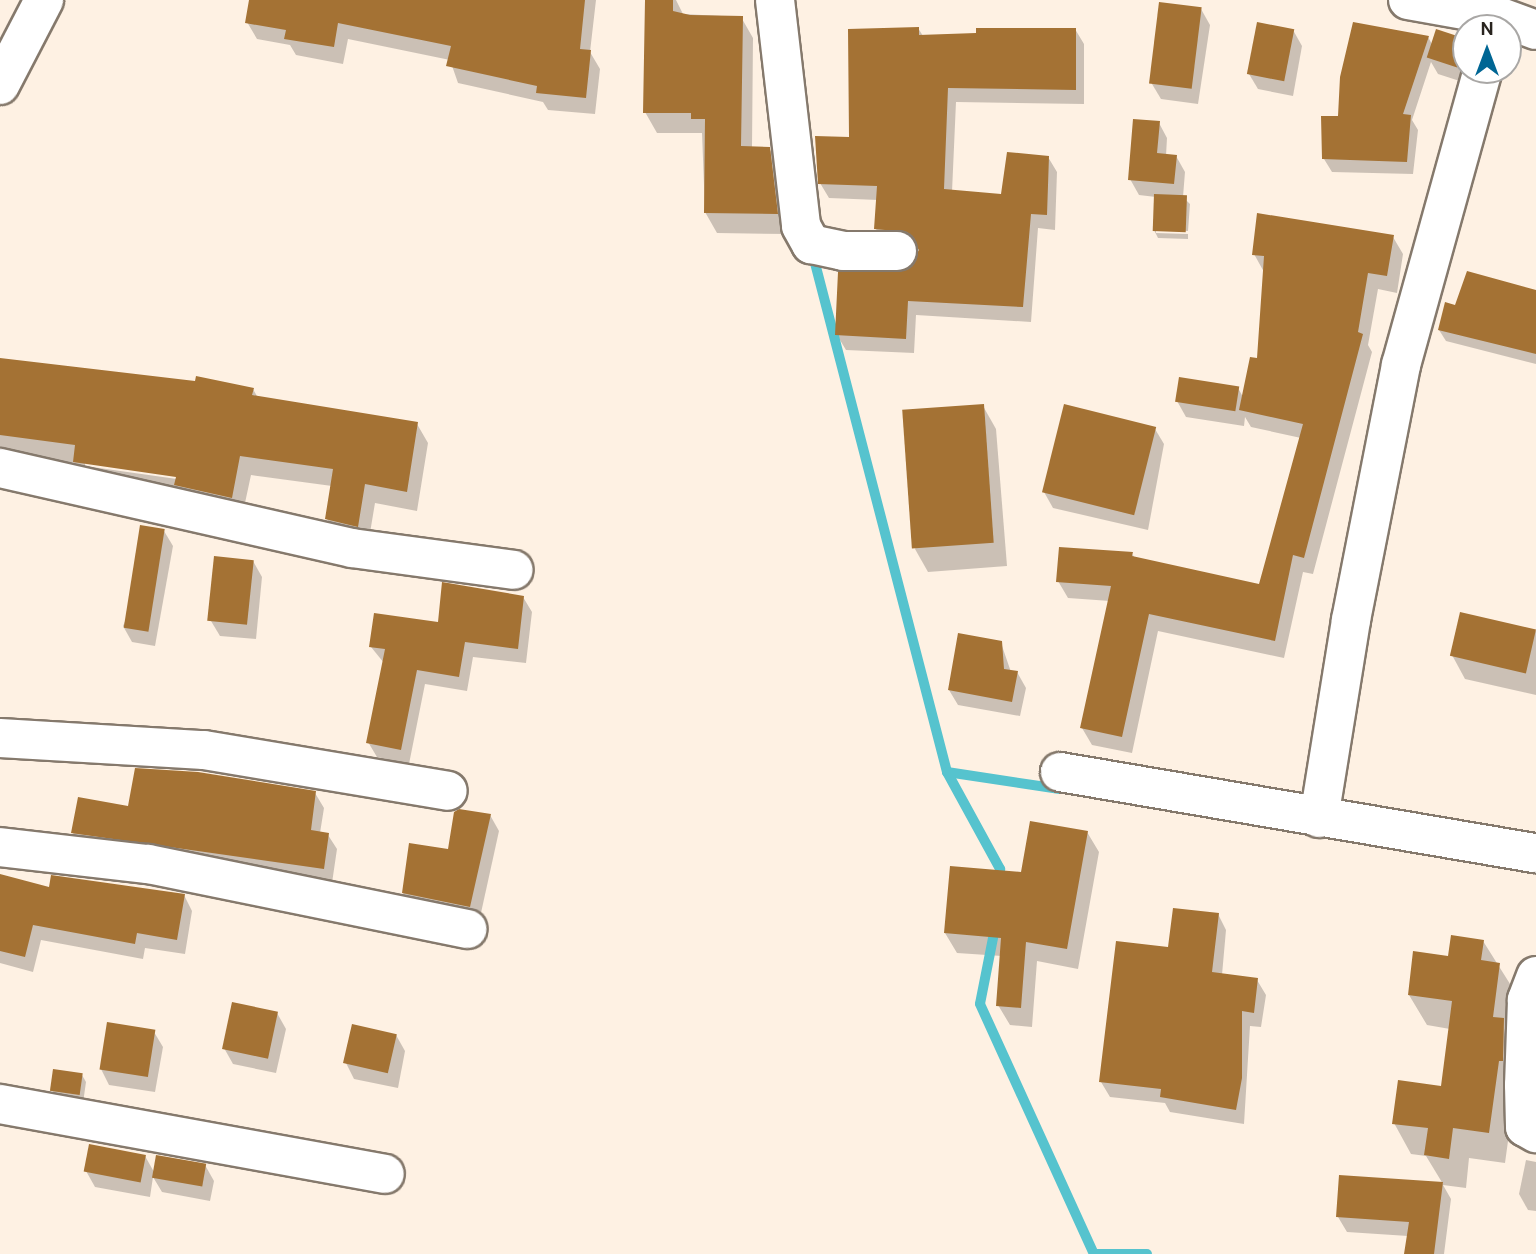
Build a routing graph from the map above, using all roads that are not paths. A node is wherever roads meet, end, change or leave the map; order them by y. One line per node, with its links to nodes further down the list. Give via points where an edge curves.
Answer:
1 (44, 0): 6 (street)
2 (775, 0): 7 (street, via 801,226 811,244 843,251)
3 (1408, 0): 4 (street)
4 (1493, 14)
5 (1479, 84): 13 (street, via 1401,365)
6 (0, 85)
7 (897, 251)
8 (0, 468): 9 (street, via 352,548)
9 (514, 570)
10 (0, 738): 12 (street, via 204,750)
11 (1060, 772): 13 (street)
12 (448, 791)
13 (1320, 818): 15 (street)
14 (0, 847): 16 (street, via 148,864)
15 (1536, 853)
16 (467, 929)
17 (1536, 976): 19 (street, via 1527,1000 1524,1085 1525,1127)
18 (0, 1104): 20 (street)
19 (1536, 1133)
20 (386, 1174)

